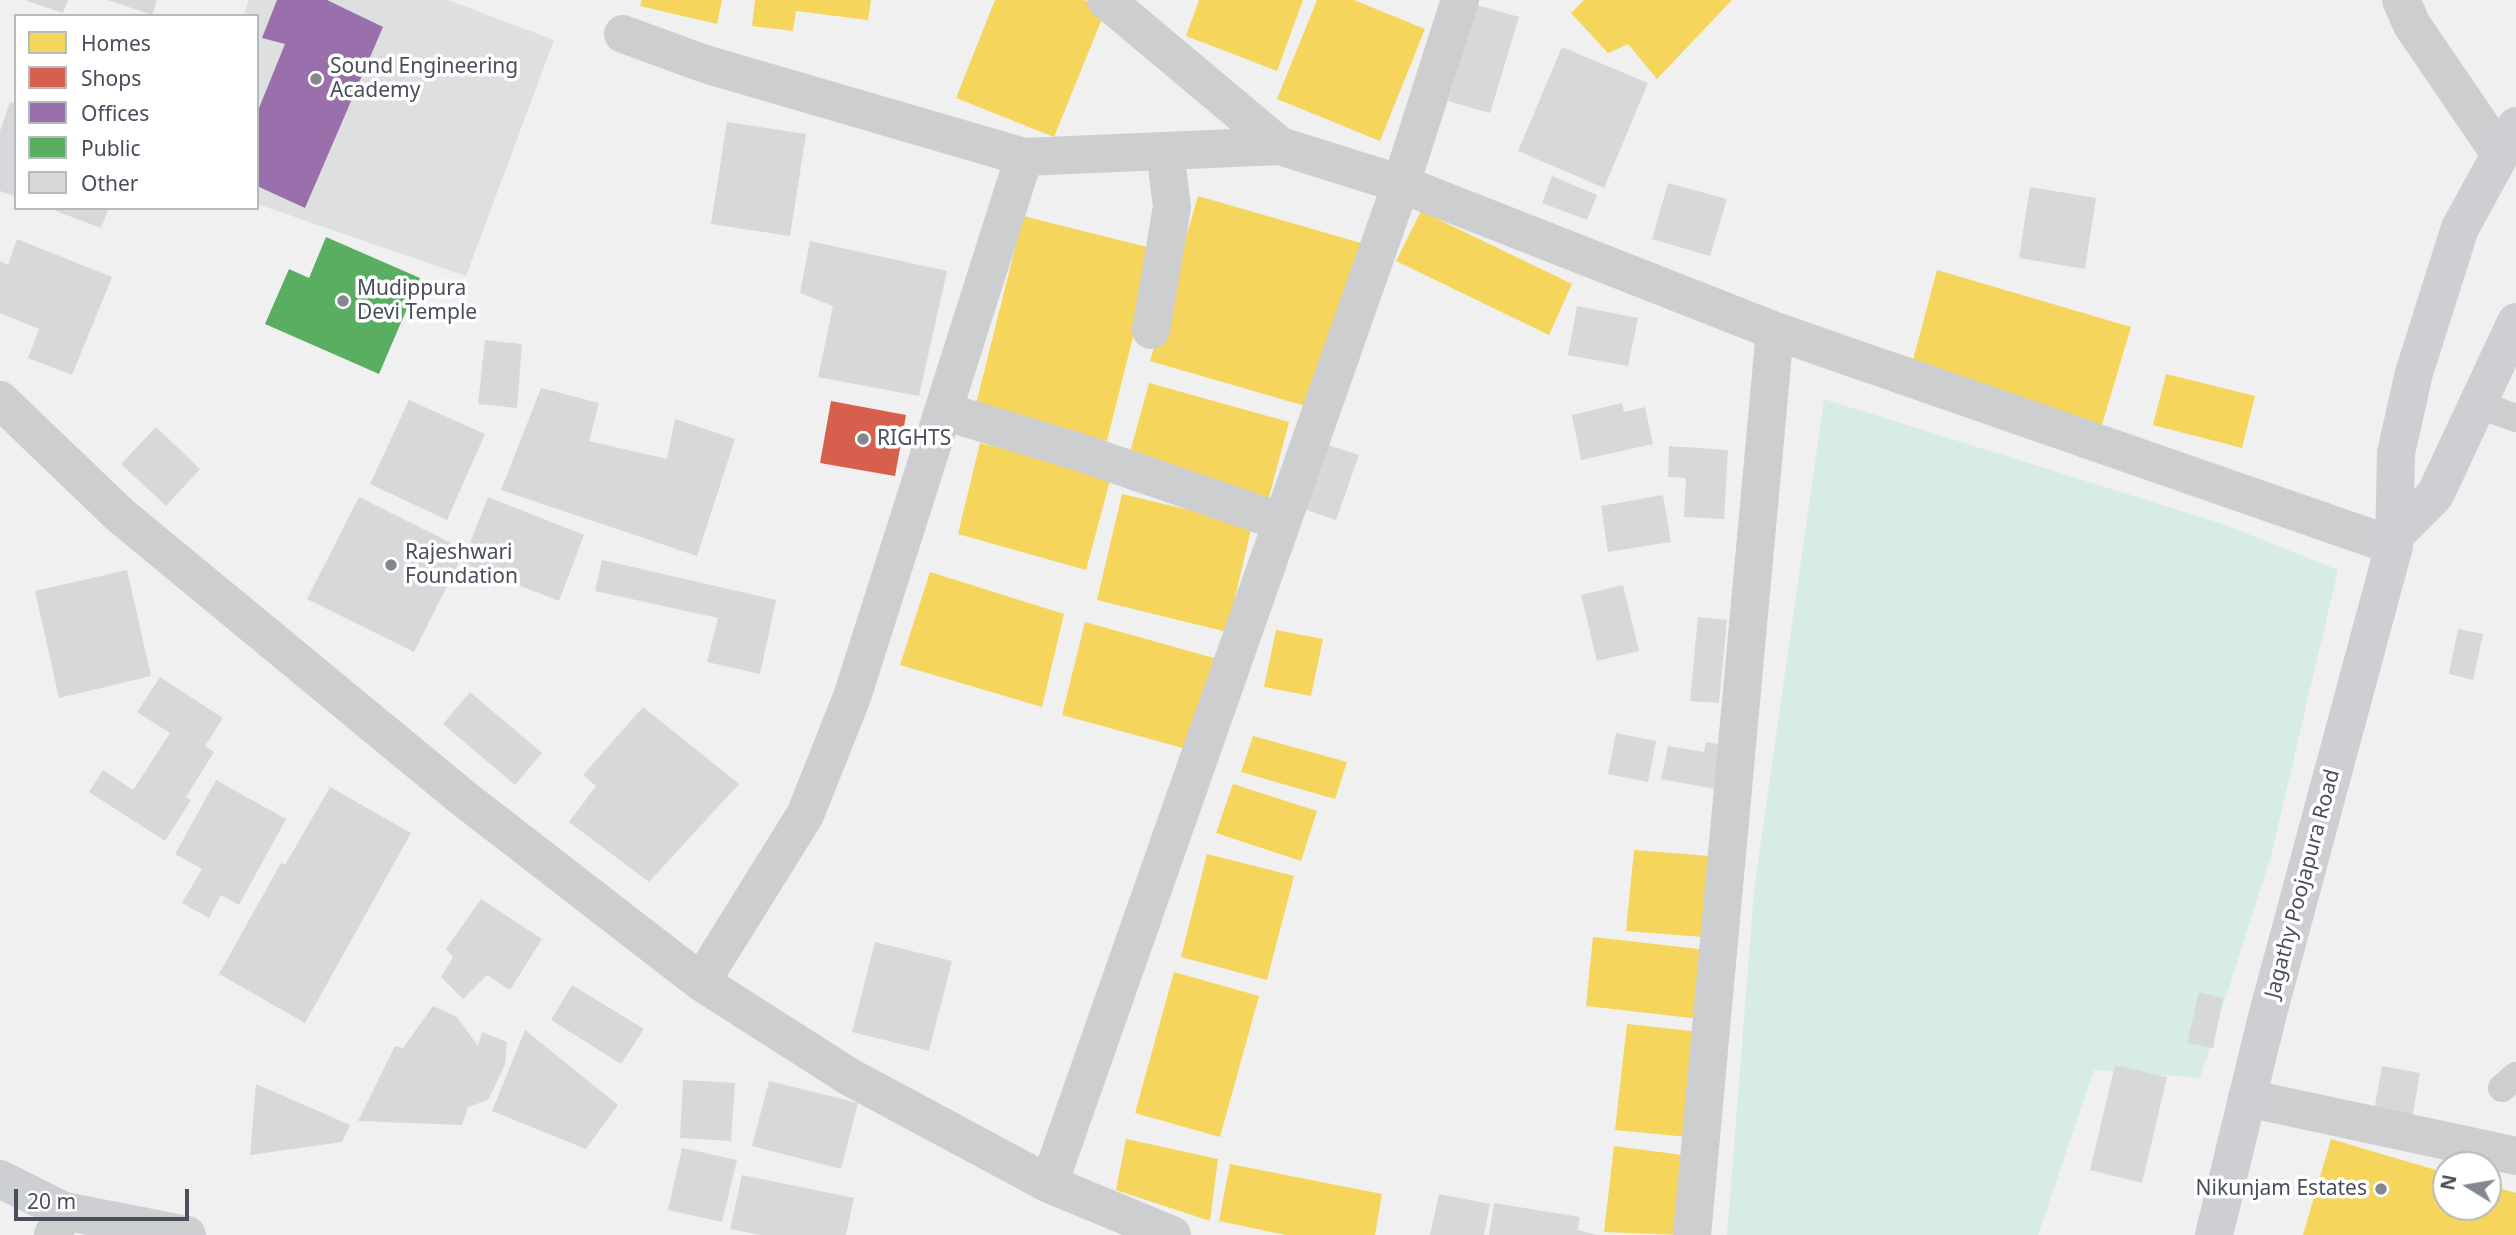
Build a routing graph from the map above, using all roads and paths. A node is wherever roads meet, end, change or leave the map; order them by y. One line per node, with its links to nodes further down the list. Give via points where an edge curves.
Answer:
1 (1106, 0): 6 (street)
2 (1460, 0): 9 (street)
3 (2401, 0): 5 (street, via 2412,24)
4 (623, 34): 8 (street, via 705,64)
5 (2508, 140): 18 (main road, Jagathy Poojapura Road, via 2460,228 2414,373 2396,453)
6 (1280, 146): 7 (street); 9 (street)
7 (1165, 151): 8 (street); 11 (street, via 1172,207)
8 (1024, 157): 15 (street)
9 (1401, 184): 12 (street); 17 (street)
10 (2516, 322): 14 (main road)
11 (1151, 330)
12 (1775, 331): 18 (street); 27 (street)
13 (0, 400): 19 (street, via 121,515 463,798)
14 (2477, 404): 16 (lane); 18 (main road, via 2435,495)
15 (943, 411): 17 (street); 19 (street, via 852,697 804,815)
16 (2516, 418)
17 (1282, 522): 23 (street)
18 (2395, 540): 20 (main road, Jagathy Poojapura Road)
19 (701, 982): 23 (street, via 848,1076)
20 (2247, 1098): 21 (street); 28 (main road, Jagathy Poojapura Road)
21 (2516, 1156)
22 (0, 1179): 24 (main road)
23 (1049, 1184): 26 (street)
24 (59, 1223): 25 (main road)
25 (187, 1235)
26 (1172, 1235)
27 (1692, 1235)
28 (2214, 1235)

